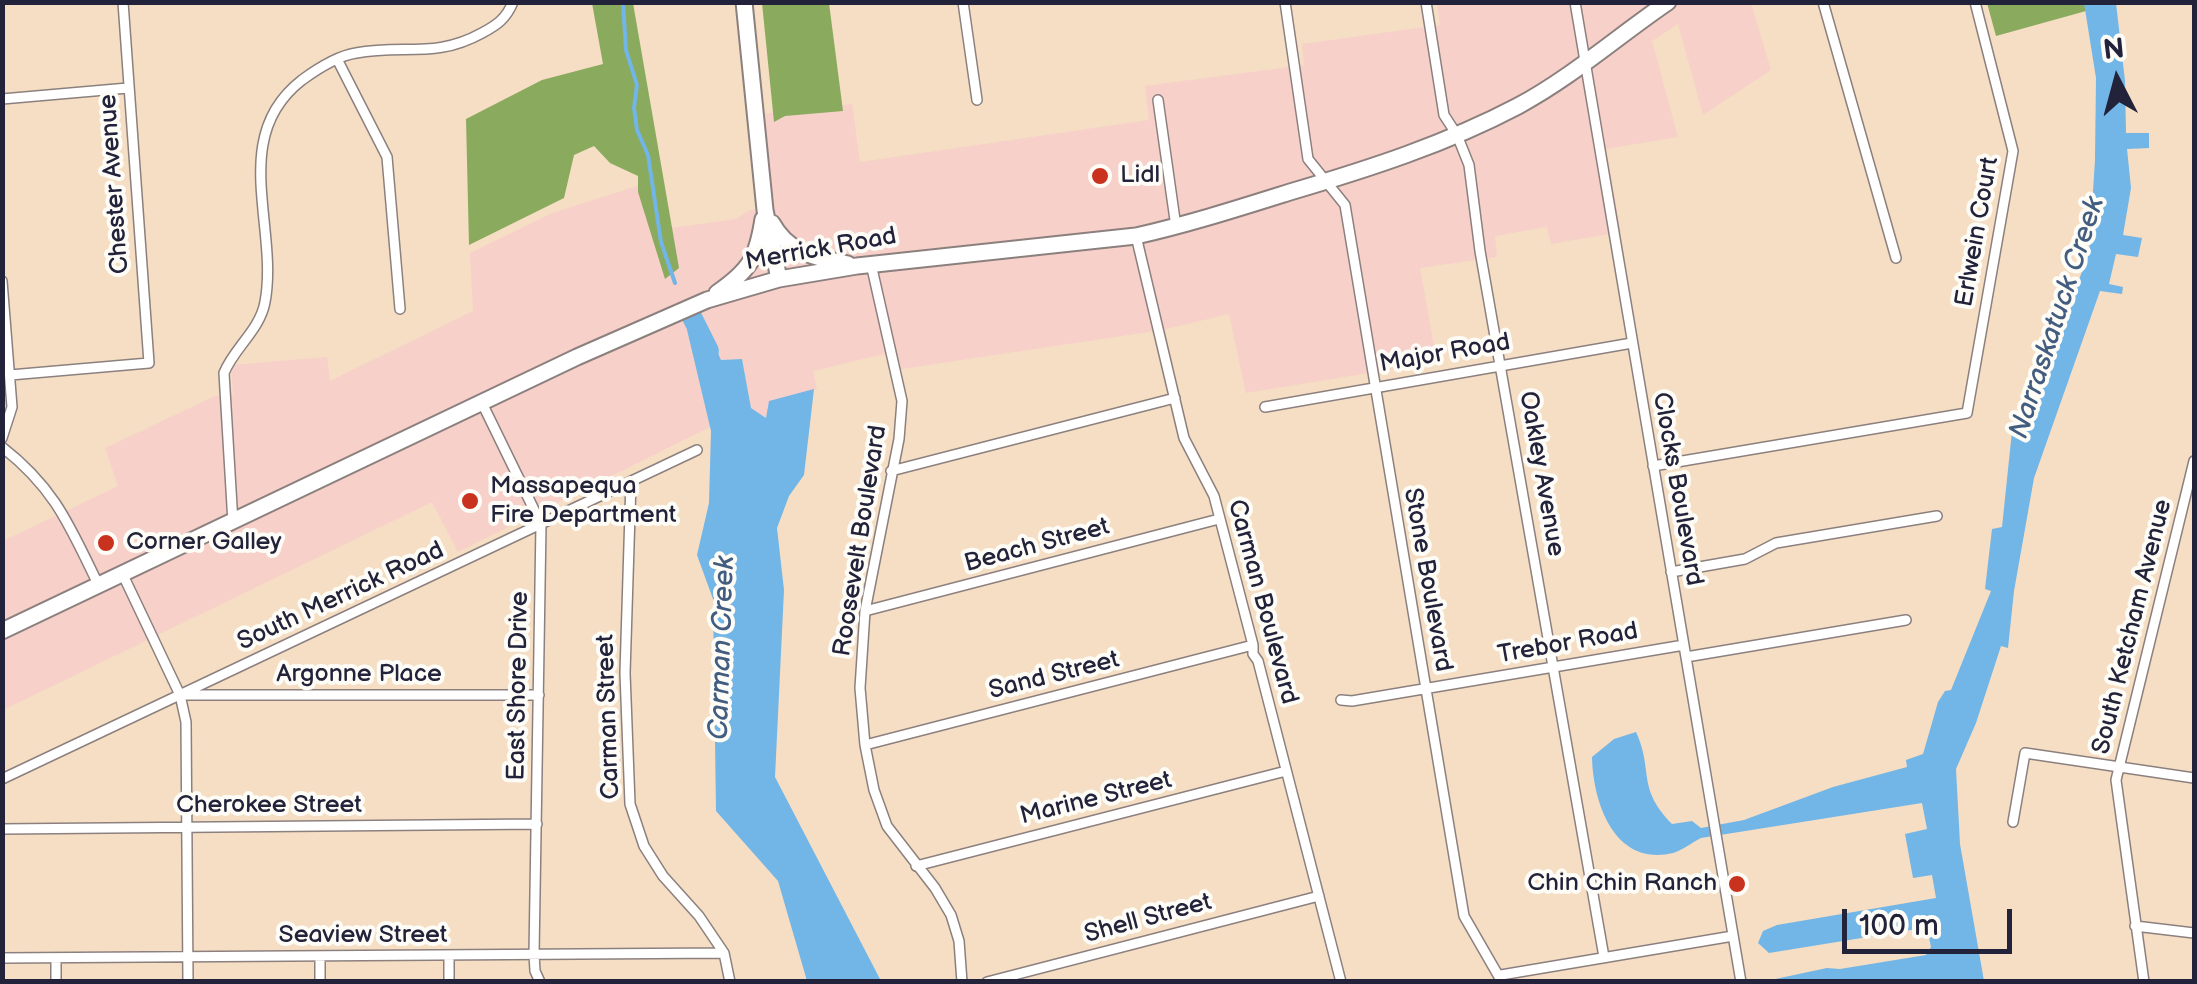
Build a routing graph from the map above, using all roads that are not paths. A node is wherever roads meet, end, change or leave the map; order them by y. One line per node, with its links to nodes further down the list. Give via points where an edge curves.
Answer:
1 (123, 2): 13 (street, Chester Avenue)
2 (513, 2): 11 (street, via 502,22 442,50)
3 (744, 2): 19 (main road)
4 (963, 2): 15 (street)
5 (1285, 2): 18 (street, Stone Boulevard, via 1308,159)
6 (1426, 2): 17 (street, Oakley Avenue, via 1444,114)
7 (1575, 2): 12 (street, Clocks Boulevard)
8 (1668, 2): 12 (main road, Merrick Road)
9 (1823, 2): 22 (street)
10 (1975, 2): 39 (street, Erlwein Court, via 2014,151 1967,413)
11 (338, 59): 27 (street, via 387,157); 45 (street, via 301,81 271,111 260,170 265,304 224,374)
12 (1585, 64): 17 (main road, Merrick Road); 28 (street, Clocks Boulevard)
13 (128, 88): 14 (street); 30 (street, Chester Avenue, via 149,362)
14 (2, 99)
15 (977, 100)
16 (1158, 100): 20 (street)
17 (1457, 136): 18 (main road, Merrick Road); 29 (street, Oakley Avenue, via 1469,165)
18 (1326, 181): 20 (main road, Merrick Road); 31 (street, Stone Boulevard, via 1344,204)
19 (765, 210): 23 (main road, via 790,248); 24 (main road); 26 (main road, via 750,266)
20 (1176, 227): 21 (main road, Merrick Road)
21 (1136, 236): 23 (main road, Merrick Road); 32 (street, Carman Boulevard)
22 (1896, 258)
23 (864, 265): 24 (main road, Merrick Road); 40 (street, Roosevelt Boulevard, via 902,401)
24 (779, 279): 26 (main road, Merrick Road)
25 (2, 281): 30 (street)
26 (707, 300): 33 (main road, Merrick Road)
27 (400, 310)
28 (1632, 343): 29 (street, Major Road); 39 (street, Clocks Boulevard)
29 (1502, 365): 31 (street, Major Road); 57 (street, Oakley Avenue)
30 (10, 375): 35 (street, via 12,406)
31 (1374, 386): 34 (street, Major Road); 58 (street, Stone Boulevard)
32 (1175, 398): 40 (street); 43 (street, Carman Boulevard, via 1184,438)
33 (482, 403): 45 (main road, Merrick Road); 46 (street, East Shore Drive)
34 (1265, 407)
35 (2, 438)
36 (2, 447): 50 (street, via 52,494)
37 (697, 450): 41 (street, South Merrick Road)
38 (2194, 461): 44 (street, South Ketcham Avenue)
39 (1654, 466): 48 (street, Clocks Boulevard)
40 (891, 471): 51 (street, Roosevelt Boulevard)
41 (631, 481): 46 (street, South Merrick Road); 76 (street, Carman Street, via 624,673 630,804 652,860)
42 (1937, 516): 48 (street, via 1776,543 1745,559)
43 (1220, 520): 51 (street, Beach Street); 54 (street, Carman Boulevard)
44 (2180, 521): 47 (street); 63 (street, South Ketcham Avenue)
45 (233, 523): 49 (main road, Merrick Road)
46 (541, 524): 59 (street, South Merrick Road); 60 (street, East Shore Drive)
47 (2194, 524)
48 (1671, 572): 55 (street, Clocks Boulevard)
49 (123, 575): 50 (main road, Merrick Road); 59 (street)
50 (99, 586): 53 (main road, Merrick Road)
51 (866, 611): 62 (street, Roosevelt Boulevard)
52 (1906, 620): 56 (street)
53 (2, 631)
54 (1253, 645): 62 (street, Sand Street); 64 (street, Carman Boulevard)
55 (1684, 645): 56 (street, Clocks Boulevard); 57 (street, Trebor Road)
56 (1686, 657): 75 (street, Clocks Boulevard)
57 (1554, 667): 58 (street, Trebor Road); 81 (street, Oakley Avenue)
58 (1426, 688): 61 (street, Trebor Road); 84 (street, Stone Boulevard, via 1464,916)
59 (180, 695): 60 (street, Argonne Place); 66 (street, South Merrick Road); 69 (street)
60 (538, 695): 68 (street, East Shore Drive)
61 (1342, 700)
62 (864, 745): 71 (street, Roosevelt Boulevard, via 888,826)
63 (2119, 766): 65 (street); 67 (street, via 2025,752); 73 (street, South Ketcham Avenue, via 2116,791)
64 (1286, 770): 71 (street, Marine Street); 72 (street, Carman Boulevard)
65 (2194, 778)
66 (2, 780)
67 (2013, 822)
68 (536, 824): 69 (street, Cherokee Street); 77 (street, East Shore Drive)
69 (187, 827): 70 (street, Cherokee Street); 80 (street)
70 (2, 828)
71 (916, 866): 91 (street, Roosevelt Boulevard, via 951,915)
72 (1318, 896): 92 (street, Shell Street); 93 (street, Carman Boulevard)
73 (2135, 926): 74 (street); 95 (street, South Ketcham Avenue)
74 (2194, 933)
75 (1734, 936): 81 (street); 94 (street, Clocks Boulevard)
76 (724, 952): 77 (street, Seaview Street); 90 (street, Carman Street)
77 (534, 954): 78 (street, Seaview Street); 89 (street, East Shore Drive)
78 (449, 955): 79 (street, Seaview Street); 88 (street)
79 (320, 956): 80 (street, Seaview Street); 87 (street)
80 (188, 957): 83 (street, Seaview Street); 86 (street)
81 (1604, 957): 84 (street)
82 (2, 958): 83 (street, Seaview Street)
83 (56, 958): 85 (street)
84 (1502, 978)
85 (56, 982)
86 (188, 982)
87 (320, 982)
88 (449, 982)
89 (540, 982)
90 (730, 982)
91 (962, 982)
92 (988, 982)
93 (1341, 982)
94 (1741, 982)
95 (2144, 982)

